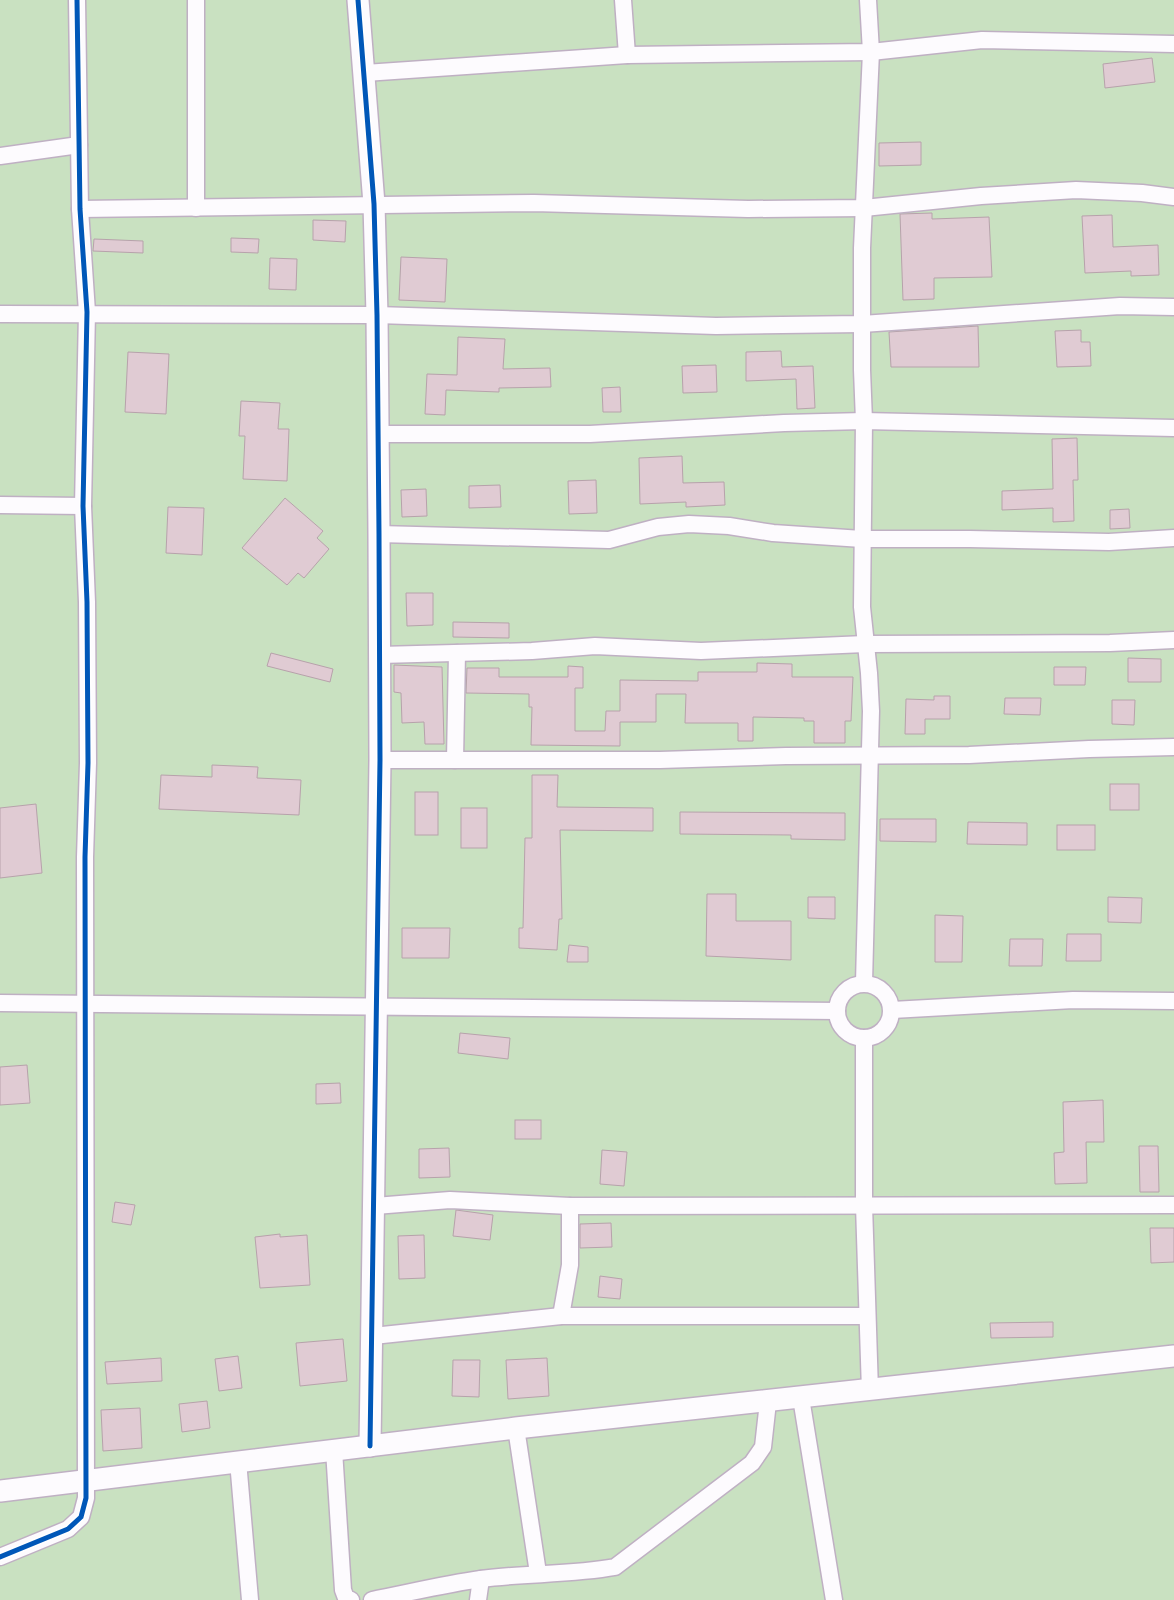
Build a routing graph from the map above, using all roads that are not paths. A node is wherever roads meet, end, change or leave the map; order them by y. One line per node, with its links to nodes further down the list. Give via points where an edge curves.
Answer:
1 (77, 0): 10 (street)
2 (196, 0): 14 (street)
3 (358, 0): 9 (street)
4 (623, 0): 8 (street)
5 (868, 0): 7 (street)
6 (1174, 44): 7 (street, via 982,40)
7 (870, 52): 8 (street); 15 (street)
8 (627, 55): 9 (street)
9 (365, 73): 13 (street)
10 (79, 145): 11 (street); 16 (street)
11 (0, 156)
12 (1174, 197): 15 (street, via 1076,190)
13 (374, 204): 14 (street); 15 (street); 20 (street)
14 (196, 208): 16 (street)
15 (864, 208): 21 (street)
16 (80, 209): 18 (street)
17 (1174, 307): 21 (street, via 1120,306)
18 (87, 312): 19 (street); 20 (street); 26 (street)
19 (0, 314)
20 (377, 315): 21 (street, via 716,326); 24 (street)
21 (862, 324): 22 (street)
22 (864, 421): 23 (street); 24 (street, via 600,434); 29 (street)
23 (1174, 428)
24 (378, 434): 27 (street)
25 (0, 506): 26 (street)
26 (82, 506): 41 (street, via 87,640)
27 (379, 534): 29 (street, via 609,540 658,526 689,524); 33 (street)
28 (1174, 538): 29 (street, via 1109,542)
29 (862, 540): 31 (street)
30 (1174, 640): 31 (street)
31 (865, 644): 32 (street, via 702,651 595,646); 35 (street, via 870,673)
32 (457, 653): 33 (street); 37 (street)
33 (380, 655): 36 (street)
34 (1174, 747): 35 (street)
35 (870, 756): 37 (street); 38 (street)
36 (380, 760): 37 (street); 42 (street)
37 (455, 760)
38 (864, 983): 43 (street, via 873,984 887,994); 44 (street, via 844,992)
39 (1174, 1001): 43 (street, via 1074,1000)
40 (0, 1003): 41 (street)
41 (87, 1005): 42 (street); 61 (street)
42 (376, 1007): 44 (street); 48 (street)
43 (892, 1010): 45 (street, via 887,1027 873,1037)
44 (837, 1011): 45 (street, via 845,1030)
45 (864, 1038): 47 (street)
46 (1174, 1204): 47 (street)
47 (864, 1205): 49 (street); 51 (street)
48 (375, 1206): 49 (street, via 450,1200); 52 (street)
49 (570, 1206): 50 (street, via 570,1265)
50 (561, 1316): 51 (street); 52 (street)
51 (867, 1316): 54 (street)
52 (372, 1336): 58 (street)
53 (1174, 1356): 54 (street)
54 (870, 1391): 55 (street)
55 (801, 1398): 56 (street); 70 (street)
56 (768, 1402): 57 (street); 64 (street, via 759,1456 628,1559 615,1567 595,1571)
57 (516, 1428): 58 (street); 64 (street)
58 (370, 1446): 59 (street)
59 (334, 1450): 60 (street); 67 (street, via 343,1590 346,1598)
60 (238, 1461): 61 (street); 66 (street)
61 (86, 1480): 62 (street); 63 (street, via 84,1509 76,1524)
62 (0, 1491)
63 (0, 1557)
64 (538, 1573): 65 (street)
65 (481, 1579): 68 (street); 69 (street)
66 (250, 1600)
67 (351, 1600)
68 (372, 1600)
69 (478, 1600)
70 (834, 1600)

